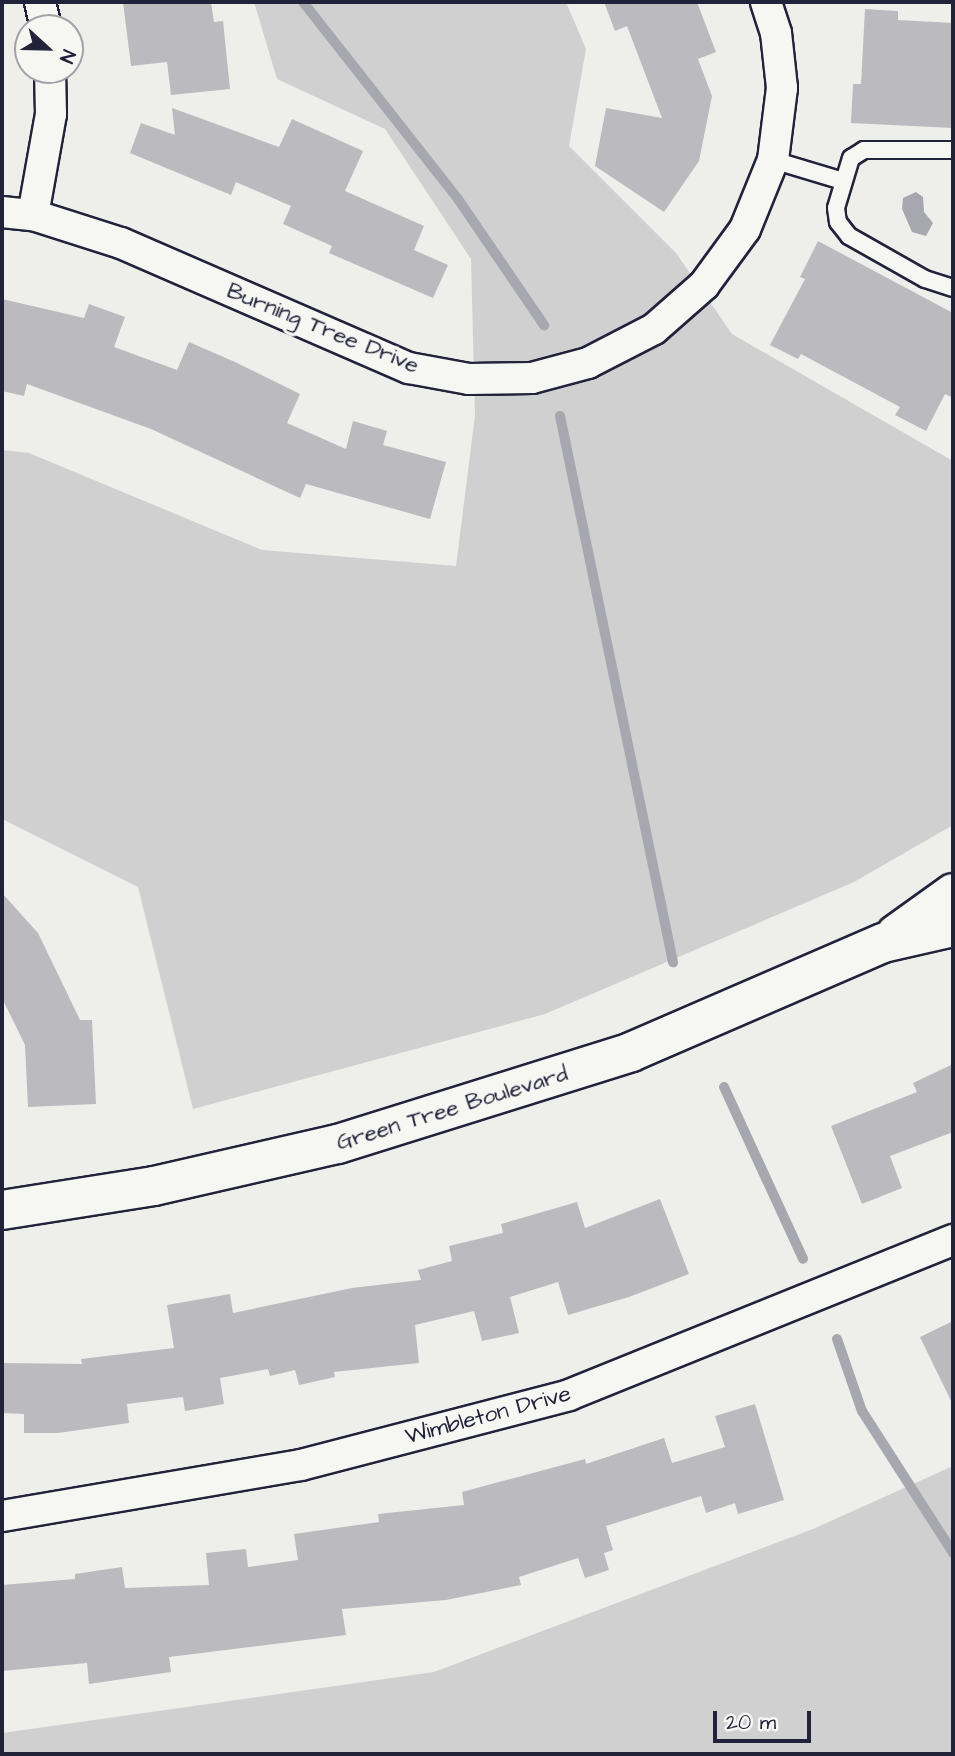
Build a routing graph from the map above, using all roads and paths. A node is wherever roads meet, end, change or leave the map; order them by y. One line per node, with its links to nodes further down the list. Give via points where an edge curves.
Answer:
1 (766, 2): 4 (street, Burning Tree Drive, via 776,33 782,88)
2 (50, 84): 7 (street, via 51,114)
3 (953, 150): 5 (lane, via 864,150 851,158)
4 (773, 160): 5 (lane); 7 (street, Burning Tree Drive, via 745,229 704,285 654,329 588,363 532,378 469,379 409,368 121,243)
5 (843, 181): 8 (lane, via 836,208 838,222 849,236 925,279)
6 (2, 212): 7 (street, Burning Tree Drive)
7 (33, 215)
8 (953, 288)
9 (953, 893): 11 (main road, Green Tree Boulevard)
10 (953, 928): 11 (main road, Green Tree Boulevard)
11 (883, 943): 12 (main road, Green Tree Boulevard, via 631,1052 338,1144 154,1186)
12 (2, 1210)
13 (953, 1240): 14 (street, Wimbleton Drive, via 569,1395 301,1465)
14 (2, 1516)

